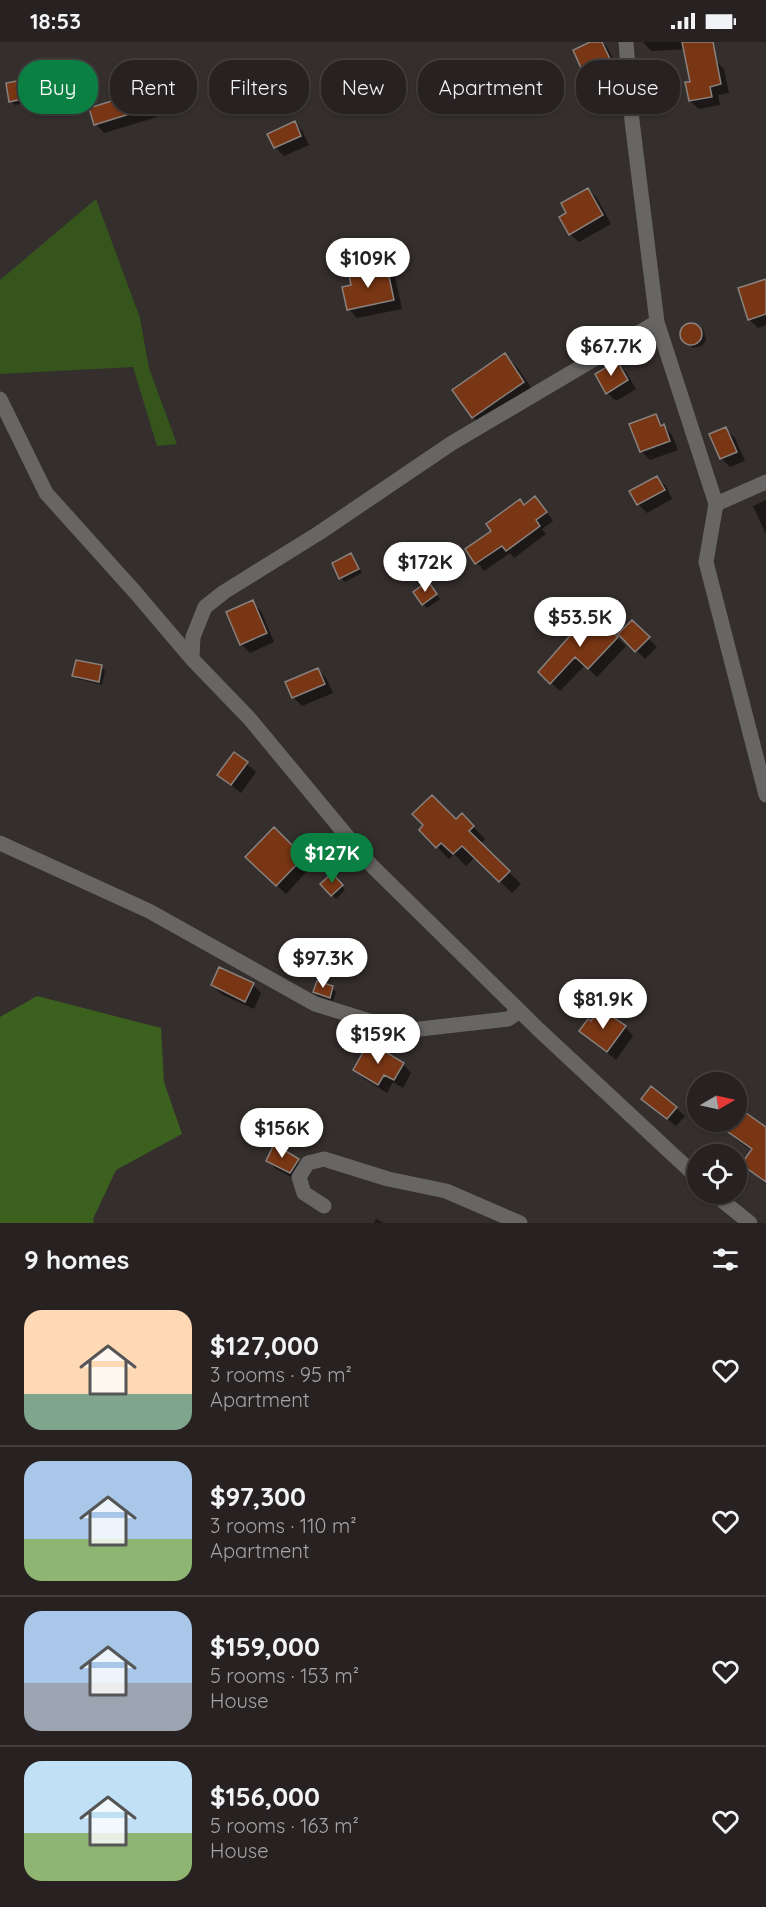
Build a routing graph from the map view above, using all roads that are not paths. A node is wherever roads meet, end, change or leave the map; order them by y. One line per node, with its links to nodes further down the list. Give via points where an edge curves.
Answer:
1 (626, 42): 2 (street)
2 (657, 322): 5 (street); 6 (street, via 452,443 224,592 205,607 193,637)
3 (0, 399): 6 (street, via 46,493)
4 (766, 482): 5 (street)
5 (716, 504): 7 (street, via 706,562)
6 (192, 659): 9 (street, via 249,718 371,865)
7 (766, 795)
8 (0, 843): 9 (street, via 148,911 315,1004 402,1031 508,1019)
9 (520, 1011): 10 (street)
10 (687, 1168)
11 (726, 1204): 14 (street)
12 (324, 1206): 13 (street, via 304,1193 299,1177 308,1163 324,1159 388,1179 446,1191)
13 (520, 1223)
14 (750, 1223)

